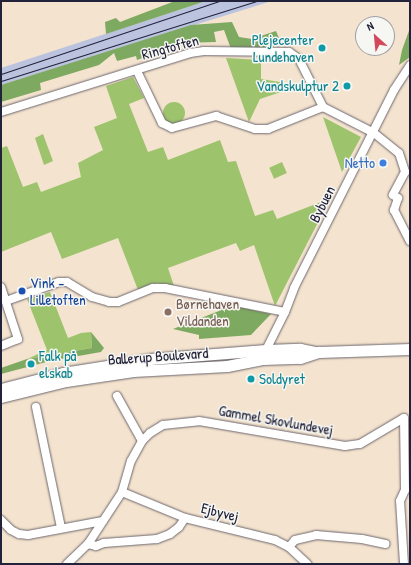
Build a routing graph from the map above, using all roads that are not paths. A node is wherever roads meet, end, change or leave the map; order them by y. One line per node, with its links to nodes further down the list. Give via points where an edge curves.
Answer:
1 (410, 65): 5 (street, Bybuen, via 397,85)
2 (137, 71): 3 (street, Ringtoften, via 190,53 204,51 289,52 298,60); 3 (street, Ringtoften, via 162,123 172,128 216,116 255,129 268,128); 4 (street, Ringtoften)
3 (323, 107): 5 (street)
4 (1, 112)
5 (374, 133): 6 (street, via 399,153 405,172 393,195 398,198 394,210); 9 (street, Bybuen, via 294,288)
6 (410, 240)
7 (1, 287): 8 (street)
8 (6, 301): 9 (street, via 59,282 67,282 92,297 109,302 118,302 153,288 165,288); 10 (street, via 18,339)
9 (285, 312): 12 (street, Bybuen)
10 (1, 346)
11 (410, 349): 12 (street, Ballerup Boulevard, via 319,352 300,349)
12 (266, 354): 13 (street, Ballerup Boulevard, via 131,362 63,373); 15 (street, Ballerup Boulevard, via 227,366 154,369 101,375)
13 (1, 388)
14 (117, 396): 17 (street)
15 (1, 397)
16 (36, 407): 22 (street)
17 (142, 442): 18 (street, Gammel Skovlundevej, via 131,461); 28 (street, Gammel Skovlundevej, via 163,425 199,420 345,446 360,444 404,418 406,490 400,501)
18 (122, 492): 19 (street, Ejbyvej); 21 (street, Gammel Skovlundevej)
19 (185, 518): 23 (street, via 179,528 157,539 104,543 96,546); 25 (street, Ejbyvej, via 275,540)
20 (1, 520): 22 (street, via 19,534 28,535)
21 (103, 521): 22 (street); 23 (street, Gammel Skovlundevej)
22 (60, 528)
23 (88, 544): 27 (street, Gammel Skovlundevej)
24 (385, 544): 25 (street, via 316,535 295,540)
25 (289, 547): 26 (street, Ejbyvej)
26 (304, 563)
27 (67, 564)
28 (404, 564)

